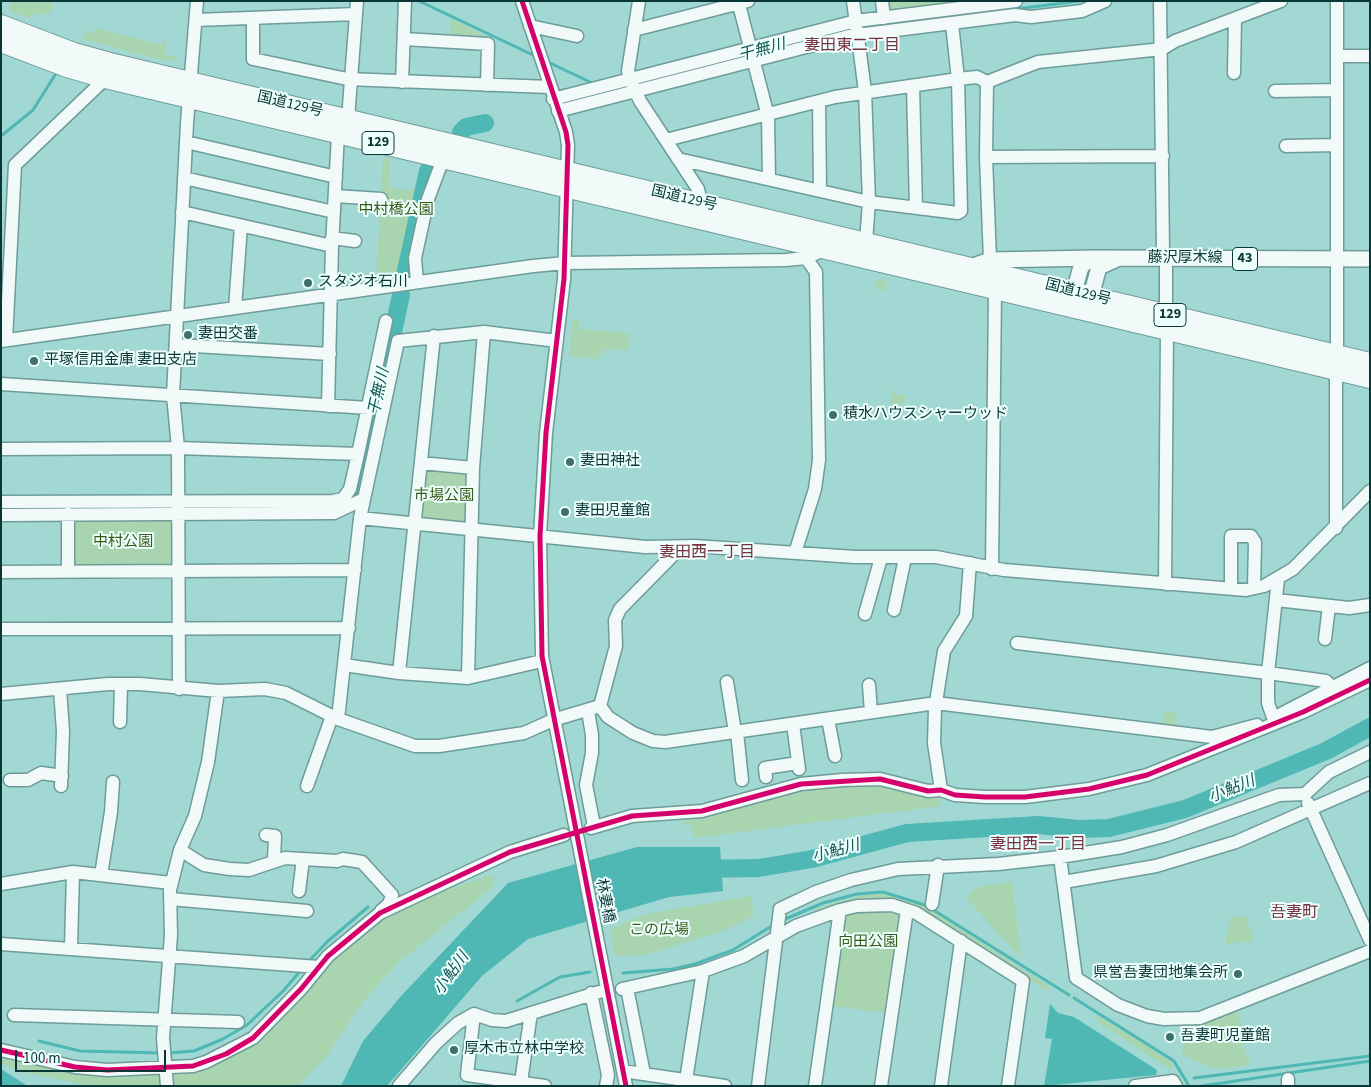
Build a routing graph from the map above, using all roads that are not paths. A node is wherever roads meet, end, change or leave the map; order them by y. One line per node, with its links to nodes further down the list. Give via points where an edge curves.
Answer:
1 (197, 1): 18 (street)
2 (356, 1): 14 (street)
3 (522, 1): 21 (street, 林妻橋)
4 (639, 1): 23 (street)
5 (853, 1): 22 (street)
6 (882, 1): 15 (street)
7 (1016, 1): 15 (street)
8 (1105, 1): 20 (street, via 1082,11 1031,17 1015,15)
9 (1160, 1): 27 (street)
10 (1281, 1): 17 (street)
11 (1337, 1): 29 (street)
12 (405, 2): 25 (street)
13 (742, 2): 23 (street); 28 (street)
14 (356, 14): 16 (street); 33 (street)
15 (884, 18): 22 (street)
16 (253, 19): 18 (street); 33 (street, via 253,58)
17 (1235, 19): 27 (street); 31 (street)
18 (196, 20): 40 (street)
19 (1, 24): 40 (highway, 国道129号 / 129)
20 (952, 24): 22 (street); 34 (street)
21 (530, 26): 24 (street); 43 (street, 林妻橋)
22 (857, 29): 28 (street); 42 (street)
23 (634, 30): 37 (street, via 628,71)
24 (578, 36)
25 (404, 39): 35 (street); 38 (street, via 488,44)
26 (1, 43): 32 (highway, 国道129号 / 129)
27 (1162, 49): 36 (street, via 1038,62); 53 (street)
28 (752, 54): 37 (street); 47 (street)
29 (1338, 56): 30 (street); 41 (street)
30 (1370, 56)
31 (1234, 73)
32 (105, 79): 40 (highway, 国道129号 / 129); 94 (street, via 15,165)
33 (352, 79): 35 (street); 48 (street)
34 (958, 79): 36 (street, via 977,78); 39 (street); 66 (street, via 961,211)
35 (402, 82): 38 (street)
36 (987, 82): 54 (street)
37 (632, 84): 43 (street); 46 (street); 49 (street)
38 (487, 85): 43 (street)
39 (913, 86): 42 (street); 66 (street)
40 (189, 90): 48 (highway, 国道129号 / 129); 50 (street)
41 (1337, 90): 44 (street); 51 (street)
42 (865, 91): 45 (street); 64 (street)
43 (551, 93): 46 (street, 林妻橋)
44 (1280, 94)
45 (820, 101): 47 (street); 61 (street)
46 (558, 111): 60 (street, 林妻橋, via 566,132)
47 (768, 116): 49 (street); 59 (street)
48 (343, 127): 55 (highway, 国道129号 / 129); 57 (street); 60 (highway, 国道129号 / 129)
49 (666, 140): 56 (street)
50 (186, 142): 57 (street); 58 (street)
51 (1337, 145): 52 (street); 78 (street)
52 (1286, 146)
53 (1163, 156): 54 (street); 77 (street, via 1163,252)
54 (986, 157): 79 (street)
55 (443, 159): 60 (highway, 国道129号 / 129); 83 (street, via 428,199 415,258)
56 (678, 159): 59 (street); 65 (street, via 698,189)
57 (336, 177): 62 (street)
58 (184, 178): 67 (street); 68 (street)
59 (769, 179): 61 (street)
60 (568, 180): 65 (highway, 国道129号 / 129); 73 (highway, 国道129号 / 129); 81 (street, 林妻橋)
61 (820, 191): 64 (street)
62 (335, 196): 63 (street); 68 (street)
63 (381, 199)
64 (869, 202): 66 (street); 72 (street)
65 (701, 203): 72 (highway, 国道129号 / 129)
66 (916, 208)
67 (182, 212): 69 (street); 89 (street)
68 (334, 212): 71 (street)
69 (241, 226): 71 (street); 87 (street)
70 (355, 241): 71 (street)
71 (332, 242): 86 (street)
72 (866, 242): 82 (highway, 国道129号 / 129)
73 (825, 250): 74 (street); 84 (highway, 国道129号 / 129)
74 (806, 258): 81 (street); 124 (street, via 816,272 819,460 815,489)
75 (1095, 258): 76 (main road, 藤沢厚木線 / 43); 79 (main road, 43); 85 (main road, 藤沢厚木線 / 43, via 1080,270)
76 (1119, 259): 77 (main road, 藤沢厚木線 / 43); 85 (main road, 藤沢厚木線 / 43, via 1099,267)
77 (1166, 259): 78 (main road, 藤沢厚木線 / 43); 91 (street)
78 (1337, 259): 80 (main road, 藤沢厚木線 / 43); 99 (street)
79 (990, 260): 82 (main road, 43)
80 (1370, 260)
81 (565, 263): 83 (street); 95 (street, 林妻橋)
82 (970, 266): 85 (highway, 国道129号 / 129)
83 (417, 282): 86 (street)
84 (995, 290): 88 (highway, 国道129号 / 129); 128 (street)
85 (1082, 294): 88 (main road, 藤沢厚木線 / 43); 91 (highway, 国道129号 / 129)
86 (331, 295): 87 (street); 97 (street)
87 (236, 308): 89 (street)
88 (1080, 310): 91 (highway, 国道129号 / 129)
89 (176, 315): 94 (street); 96 (street)
90 (386, 321): 104 (street)
91 (1166, 322): 99 (highway, 国道129号 / 129); 134 (street)
92 (484, 332): 93 (street); 95 (street); 109 (street)
93 (434, 336): 108 (street); 111 (street, via 398,341)
94 (3, 341)
95 (557, 341): 122 (street, 林妻橋, via 546,433)
96 (177, 345): 97 (street); 102 (street)
97 (330, 354): 103 (street)
98 (1370, 362): 99 (highway, 国道129号 / 129)
99 (1336, 363): 100 (highway, 国道129号 / 129); 120 (street)
100 (1370, 379)
101 (1, 384): 102 (street)
102 (173, 395): 103 (street); 105 (street)
103 (328, 406): 104 (street)
104 (368, 408): 107 (street)
105 (178, 448): 106 (street); 107 (street); 112 (street)
106 (1, 449)
107 (358, 454): 114 (street, via 350,489)
108 (420, 463): 109 (street); 119 (street)
109 (473, 468): 121 (street)
110 (1370, 491): 120 (street)
111 (364, 499): 114 (street); 118 (street)
112 (178, 501): 113 (street); 114 (street); 117 (street)
113 (1, 502)
114 (339, 505): 117 (street)
115 (68, 514): 116 (street); 117 (street); 131 (street)
116 (1, 515)
117 (178, 515): 132 (street)
118 (360, 518): 119 (street); 129 (street)
119 (414, 524): 121 (street); 150 (street)
120 (1336, 528): 133 (street)
121 (471, 530): 122 (street); 152 (street)
122 (540, 536): 123 (street, via 645,547); 147 (street, 林妻橋)
123 (681, 547): 124 (street); 163 (street, via 620,609 615,620 616,646)
124 (795, 553): 125 (street)
125 (881, 558): 126 (street); 141 (street)
126 (905, 558): 127 (street); 140 (street)
127 (970, 563): 128 (street); 162 (street, via 966,616 944,651)
128 (992, 569): 134 (street)
129 (355, 570): 132 (street); 143 (street)
130 (1, 572): 131 (street)
131 (68, 572): 132 (street)
132 (179, 572): 142 (street)
133 (1278, 579): 135 (street); 137 (street)
134 (1165, 584): 136 (street)
135 (1254, 588): 136 (street); 136 (street, via 1254,542 1250,536 1231,536)
136 (1230, 589)
137 (1276, 600): 139 (street); 151 (street)
138 (1370, 605): 139 (street)
139 (1330, 606): 145 (street)
140 (894, 610)
141 (866, 614)
142 (178, 628): 143 (street); 144 (street); 159 (street)
143 (349, 628): 148 (street)
144 (1, 629)
145 (1325, 639)
146 (1017, 642): 151 (street)
147 (542, 661): 152 (street); 167 (street, 林妻橋)
148 (344, 666): 150 (street); 165 (street)
149 (1370, 668): 157 (street)
150 (399, 673): 152 (street)
151 (1268, 673): 157 (street, via 1326,681); 168 (street, via 1268,703)
152 (468, 678)
153 (1370, 680): 168 (street)
154 (727, 682): 171 (street)
155 (121, 684): 158 (street); 159 (street); 169 (street)
156 (869, 685): 164 (street)
157 (1332, 687): 168 (street)
158 (60, 689): 161 (street); 175 (street, via 62,781 40,773 28,780)
159 (180, 689): 160 (street)
160 (218, 690): 165 (street, via 286,693); 185 (street, via 208,762 195,816)
161 (1, 694)
162 (936, 703): 164 (street); 168 (street, via 1212,737); 180 (street, via 934,743)
163 (594, 709): 167 (street); 171 (street, via 633,733 653,741); 180 (street, via 592,753 586,785 593,827 632,816 702,811 801,784 880,779 928,791)
164 (871, 712): 166 (street)
165 (335, 718): 167 (street, via 405,743 426,747 524,733); 179 (street)
166 (828, 718): 170 (street); 173 (street)
167 (553, 720): 218 (street, 林妻橋)
168 (1273, 721): 180 (street, via 1147,775 1089,789 985,798)
169 (120, 722)
170 (793, 724): 171 (street); 174 (street, via 799,766)
171 (736, 732): 176 (street)
172 (1370, 752): 181 (street, via 1329,772)
173 (835, 756)
174 (765, 768)
175 (10, 780)
176 (742, 780)
177 (113, 782): 191 (street)
178 (1370, 783): 182 (street)
179 (307, 786)
180 (941, 790)
181 (1305, 794): 182 (street); 186 (street, via 1279,795 1168,835 1122,847)
182 (1311, 811): 192 (street, via 1236,842 1177,860); 203 (street)
183 (266, 835): 188 (street, via 275,836)
184 (564, 835): 201 (street, via 510,852)
185 (180, 850): 188 (street, via 204,865 230,869 249,870); 193 (street)
186 (1060, 857): 189 (street, via 998,864); 192 (street)
187 (303, 859): 188 (street); 195 (street); 201 (street, via 337,861 343,858 362,862 392,894 389,904)
188 (274, 860)
189 (938, 865): 197 (street); 202 (street, via 898,869 816,892 780,909)
190 (73, 872): 191 (street); 194 (street); 206 (street)
191 (101, 875): 193 (street)
192 (1064, 882): 207 (street, via 1076,978 1118,1005 1147,1016 1200,1018)
193 (171, 883): 196 (street)
194 (1, 884)
195 (299, 891)
196 (170, 899): 200 (street); 208 (street)
197 (932, 904)
198 (840, 910): 199 (street, via 892,905); 202 (street, via 804,922); 229 (street)
199 (907, 910): 204 (street); 230 (street)
200 (308, 911)
201 (380, 913): 209 (street, via 328,956)
202 (778, 937): 210 (street, via 744,956); 228 (street)
203 (1370, 940)
204 (961, 941): 231 (street); 232 (street, via 1023,981)
205 (1, 944): 206 (street)
206 (71, 948): 208 (street)
207 (1370, 951)
208 (170, 956): 209 (street); 214 (street)
209 (309, 966): 217 (street, via 266,1027 253,1038 193,1066)
210 (703, 971): 219 (street, via 625,988); 220 (street)
211 (531, 1013): 212 (street, via 506,1021); 221 (street); 225 (street, via 595,992 608,1075)
212 (474, 1014): 221 (street, via 467,1075); 223 (street, via 436,1043)
213 (14, 1015): 214 (street)
214 (164, 1019): 215 (street); 217 (street)
215 (238, 1022)
216 (1, 1050): 217 (street, via 107,1070)
217 (164, 1058): 222 (street)
218 (623, 1071): 219 (street); 226 (street, 林妻橋)
219 (644, 1074): 220 (street)
220 (686, 1080): 227 (street)
221 (521, 1082): 224 (street)
222 (167, 1086)
223 (399, 1086)
224 (544, 1086)
225 (606, 1086)
226 (626, 1086)
227 (725, 1086)
228 (758, 1086)
229 (814, 1086)
230 (881, 1086)
231 (941, 1086)
232 (1008, 1086)
233 (1135, 1086): 234 (street, via 1173,1081)
234 (1176, 1086)

